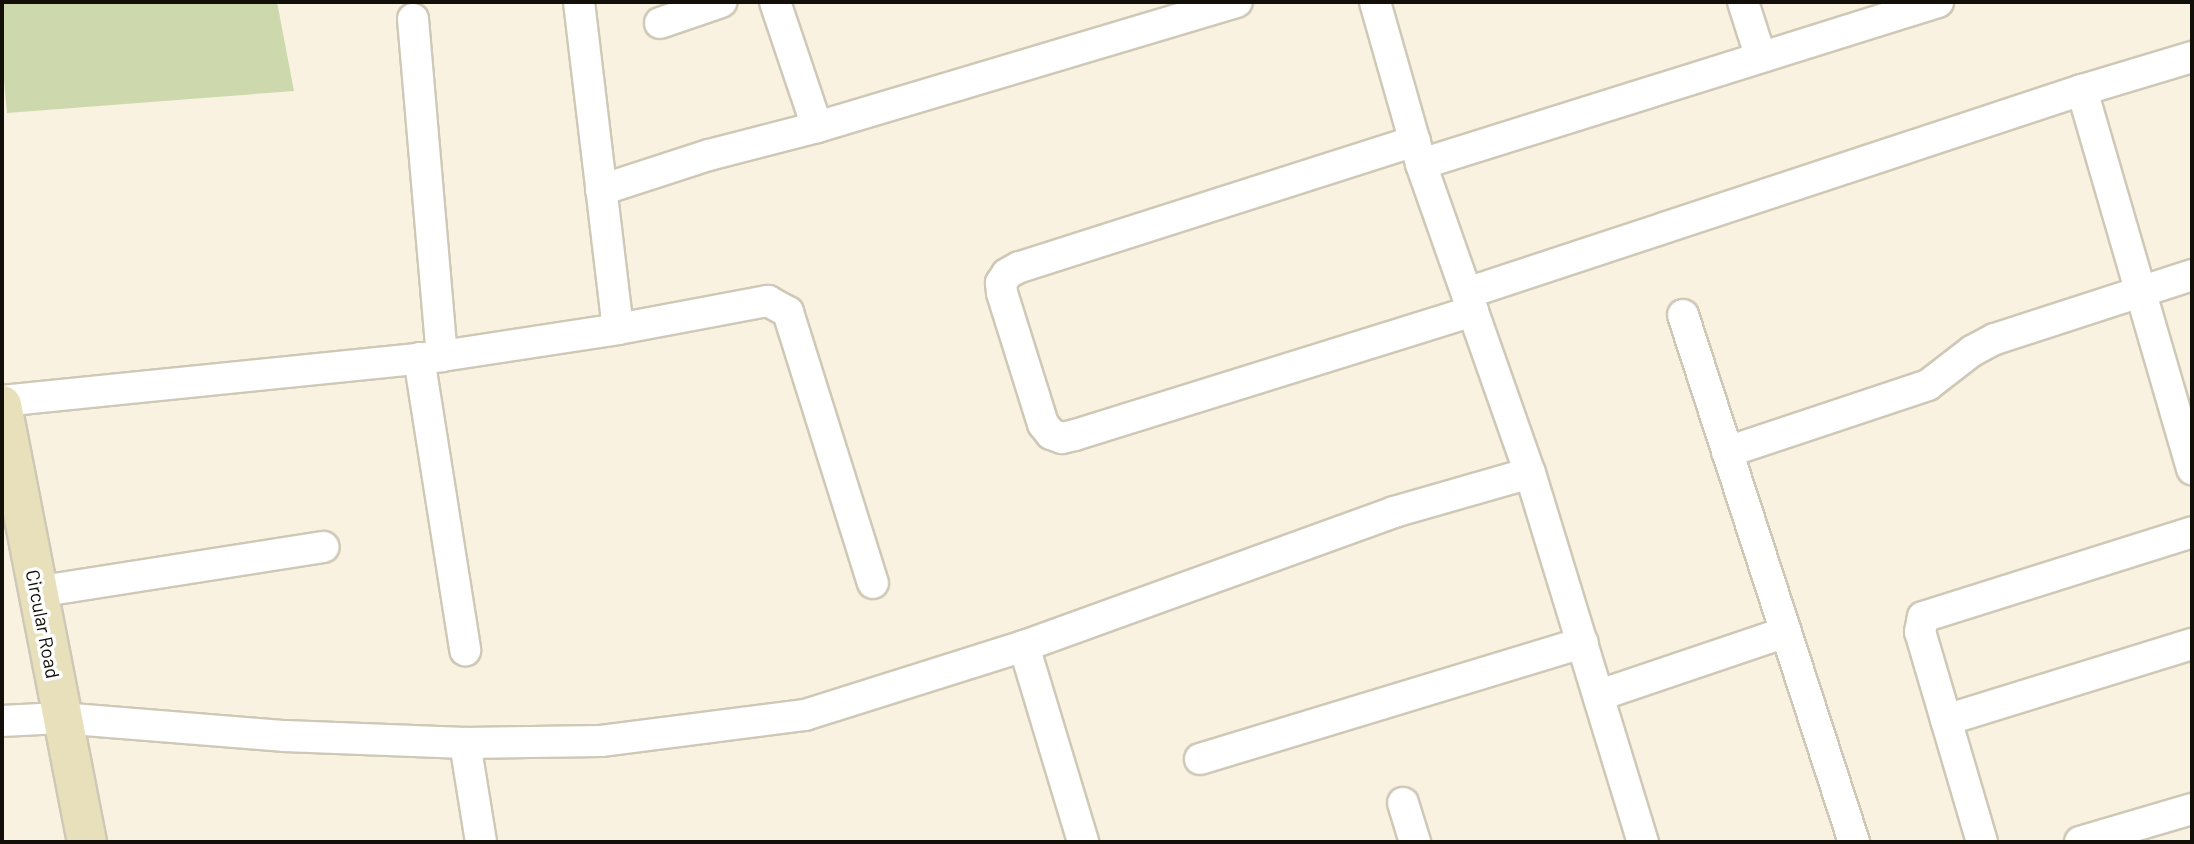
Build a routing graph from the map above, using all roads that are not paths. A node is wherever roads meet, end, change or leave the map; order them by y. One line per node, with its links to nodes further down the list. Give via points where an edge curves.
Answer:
1 (579, 2): 15 (street)
2 (721, 2): 9 (street)
3 (775, 2): 13 (street)
4 (1237, 2): 13 (street)
5 (1375, 2): 14 (street)
6 (1743, 2): 10 (street)
7 (1938, 2): 10 (street)
8 (413, 19): 21 (street)
9 (660, 23)
10 (1760, 55): 14 (street)
11 (2192, 57): 12 (street)
12 (2082, 90): 17 (street); 18 (street)
13 (817, 127): 15 (street)
14 (1418, 153): 18 (street); 18 (street, via 1007,274 1001,283 1002,293 1043,424 1051,435 1075,435)
15 (601, 190): 20 (street)
16 (2192, 275): 17 (street)
17 (2141, 292): 23 (street); 24 (street, via 1995,339 1928,385)
18 (1470, 302): 25 (street)
19 (1683, 315): 24 (street)
20 (618, 329): 21 (street); 28 (street, via 756,301 768,301 788,312)
21 (431, 357): 22 (street); 34 (street)
22 (2, 403): 29 (main road, Circular Road)
23 (2190, 450)
24 (1727, 452): 30 (street)
25 (1530, 473): 31 (street); 33 (street, via 1291,547)
26 (2192, 533): 37 (street, via 1923,617 1920,632)
27 (323, 547): 29 (street)
28 (873, 583)
29 (36, 592): 36 (main road, Circular Road)
30 (1786, 632): 35 (street); 48 (street)
31 (1583, 643): 35 (street); 40 (street)
32 (2192, 644): 37 (street)
33 (1024, 646): 39 (street, via 805,715 601,741); 45 (street)
34 (465, 650)
35 (1600, 695): 47 (street)
36 (60, 718): 38 (street); 39 (street, via 285,736); 43 (main road, Circular Road)
37 (1946, 720): 49 (street)
38 (2, 721)
39 (465, 743): 44 (street)
40 (1200, 759)
41 (1403, 803): 46 (street)
42 (2192, 809): 50 (street)
43 (86, 842)
44 (481, 842)
45 (1083, 842)
46 (1415, 842)
47 (1643, 842)
48 (1854, 842)
49 (1982, 842)
50 (2080, 842)

